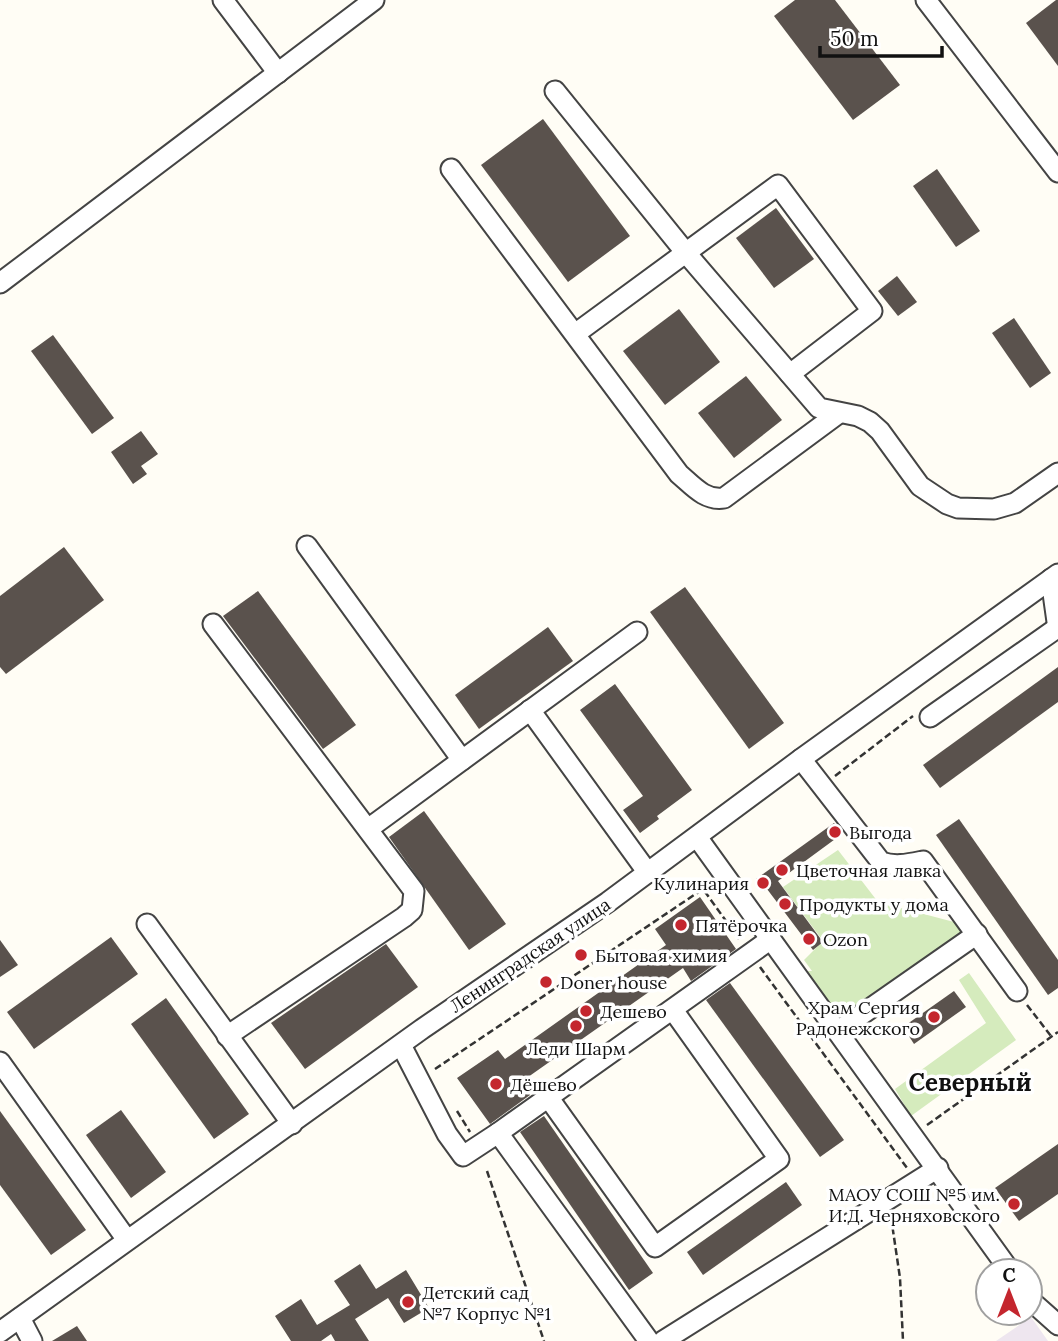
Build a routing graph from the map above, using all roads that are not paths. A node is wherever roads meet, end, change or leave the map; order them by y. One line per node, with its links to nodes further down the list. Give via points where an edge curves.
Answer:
1 (223, 0): 4 (street)
2 (374, 0): 4 (street)
3 (926, 0): 7 (street)
4 (278, 73): 9 (street)
5 (555, 90): 8 (street)
6 (451, 169): 10 (street)
7 (1058, 172)
8 (686, 253): 10 (street); 11 (street); 11 (street, via 778,185 872,311)
9 (0, 283)
10 (575, 334): 12 (street, via 679,474 715,499 724,498)
11 (790, 374): 12 (street, via 818,408)
12 (839, 413): 13 (street, via 870,422 920,486 958,508 995,509 1015,503)
13 (1058, 472)
14 (307, 546): 22 (street)
15 (1054, 576): 17 (street); 21 (street, Ленинградская улица)
16 (214, 624): 23 (street)
17 (1058, 628): 20 (street)
18 (637, 632): 19 (street)
19 (530, 710): 22 (street); 25 (street)
20 (930, 717)
21 (801, 759): 24 (street, Ленинградская улица); 27 (street, via 881,862 905,865 923,861)
22 (462, 760): 23 (street)
23 (368, 829): 32 (street, via 414,891 412,910)
24 (696, 837): 25 (street, Ленинградская улица); 28 (street)
25 (648, 873): 33 (street, Ленинградская улица)
26 (147, 924): 32 (street)
27 (977, 934): 29 (street); 31 (street)
28 (771, 939): 30 (street); 31 (street)
29 (1017, 991)
30 (673, 1010): 35 (street); 35 (street, via 779,1159 655,1247)
31 (838, 1031): 38 (street)
32 (227, 1036): 36 (street)
33 (401, 1045): 36 (street, Ленинградская улица); 37 (street, via 447,1135 463,1156)
34 (0, 1062): 39 (street)
35 (548, 1097): 37 (street)
36 (292, 1124): 39 (street, Ленинградская улица)
37 (498, 1133): 46 (street)
38 (938, 1168): 40 (street); 47 (street)
39 (127, 1240): 42 (street, Ленинградская улица)
40 (1000, 1257)
41 (1044, 1312): 43 (street)
42 (20, 1318): 44 (street, Ленинградская улица); 45 (street)
43 (1058, 1325)
44 (0, 1332)
45 (32, 1341)
46 (649, 1341)
47 (663, 1341)

